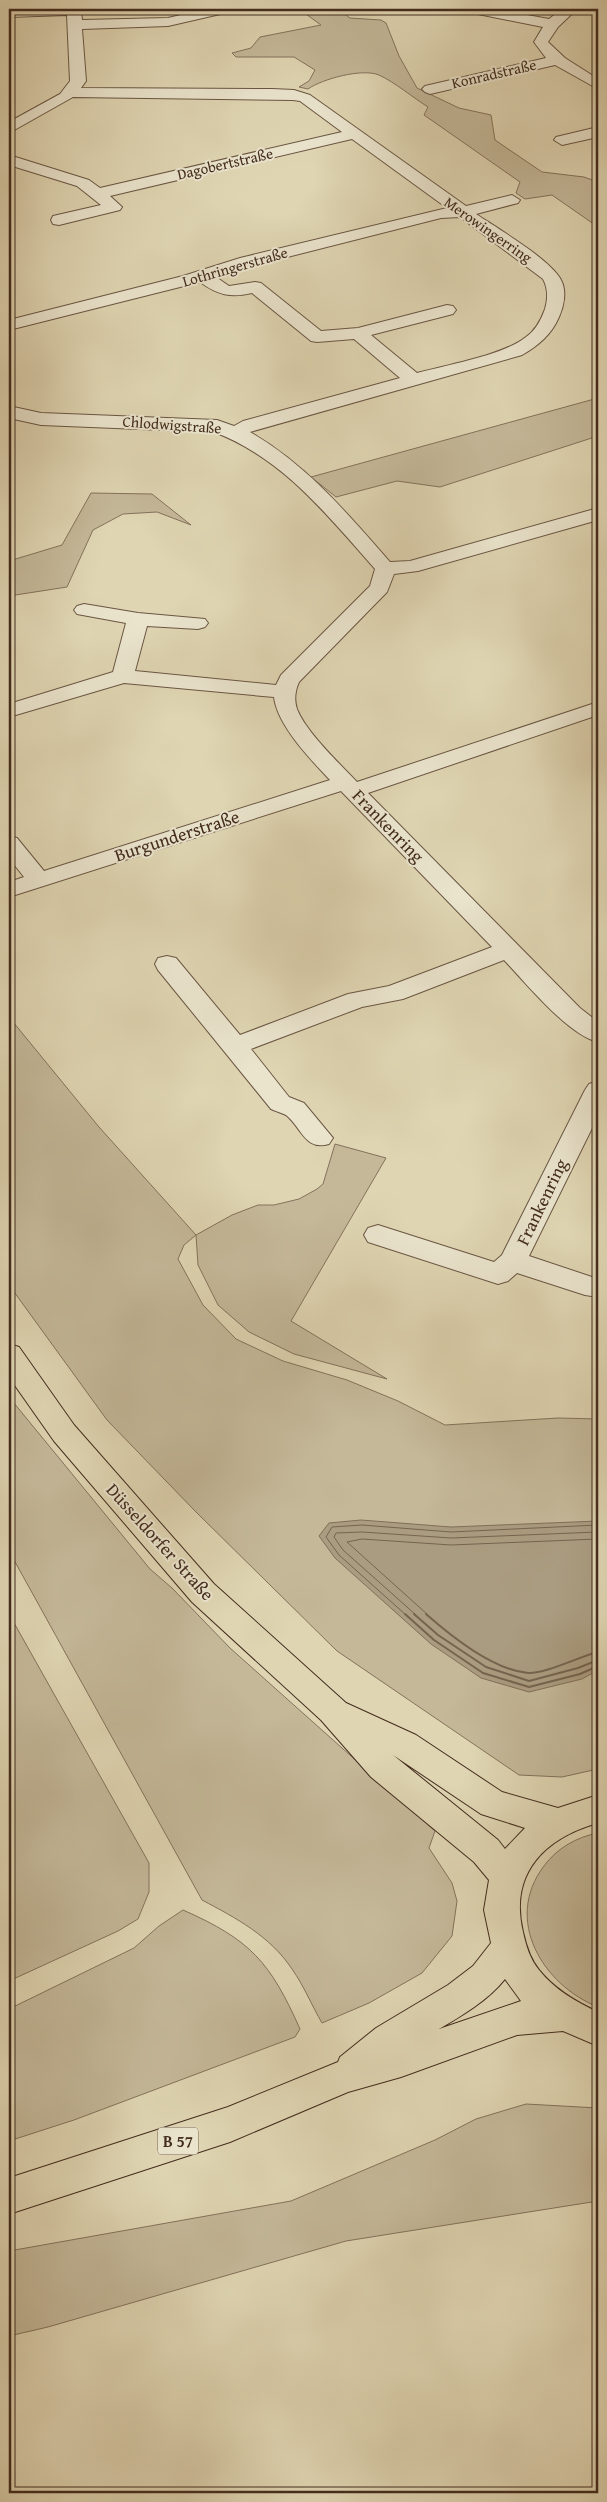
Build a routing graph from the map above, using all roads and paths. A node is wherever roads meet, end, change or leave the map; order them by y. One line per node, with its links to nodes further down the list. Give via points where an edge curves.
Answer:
1 (224, 9): 5 (street, via 168,22)
2 (473, 9): 6 (street)
3 (570, 9): 6 (street, Konradstraße)
4 (9, 12): 5 (street)
5 (74, 15): 10 (street, via 78,81)
6 (552, 24): 7 (street, Konradstraße, via 541,42)
7 (557, 60): 8 (street, Konradstraße); 9 (street, Konradstraße)
8 (598, 84)
9 (430, 89)
10 (70, 92): 12 (street); 15 (street, Merowingerring, via 294,95 305,98)
11 (17, 106): 12 (street)
12 (38, 112): 13 (street)
13 (9, 128)
14 (598, 132): 16 (street)
15 (354, 134): 18 (street, Dagobertstraße); 20 (street, Merowingerring)
16 (562, 140)
17 (9, 160): 18 (street, via 83,183)
18 (97, 194): 21 (street, via 114,207)
19 (512, 200): 20 (street, Lothringerstraße)
20 (462, 212): 22 (street, Lothringerstraße, via 441,213); 28 (street, Merowingerring, via 552,279 556,289 554,303 544,330 533,342 516,351)
21 (59, 220)
22 (230, 267): 23 (street, Lothringerstraße); 24 (street)
23 (203, 276): 24 (street, via 223,291 232,293); 26 (street, Lothringerstraße)
24 (256, 287): 27 (street, via 317,337)
25 (447, 310): 27 (street)
26 (9, 326)
27 (358, 333): 28 (street)
28 (413, 379): 30 (street, Merowingerring, via 250,425)
29 (10, 414): 30 (street, Chlodwigstraße, via 41,420 217,426)
30 (237, 432): 32 (street, Chlodwigstraße, via 265,448 315,491)
31 (598, 514): 32 (street, via 411,567)
32 (385, 568): 37 (street, via 380,588 298,670)
33 (84, 610): 34 (street)
34 (138, 619): 35 (street); 36 (street)
35 (198, 623)
36 (123, 676): 37 (street); 39 (street)
37 (284, 692): 40 (street, Frankenring, via 286,709 304,736)
38 (598, 708): 40 (street, Burgunderstraße)
39 (9, 711)
40 (349, 787): 42 (street, Burgunderstraße); 44 (street, Frankenring)
41 (9, 843): 42 (street)
42 (39, 880): 43 (street, Burgunderstraße)
43 (9, 890)
44 (508, 950): 46 (street, Frankenring, via 571,1014); 47 (street, via 394,993 357,1000)
45 (167, 964): 47 (street)
46 (598, 1034)
47 (235, 1046): 49 (street, via 280,1103 295,1109)
48 (598, 1090): 51 (street, Frankenring)
49 (320, 1138)
50 (378, 1235): 51 (street, Frankenring, via 498,1274)
51 (513, 1261): 52 (street, Frankenring)
52 (595, 1288)
53 (9, 1355): 54 (main road, Düsseldorfer Straße, via 64,1433 203,1593)
54 (332, 1710): 56 (main road, Düsseldorfer Straße, via 404,1746 493,1804); 57 (main road, Düsseldorfer Straße, via 383,1767 486,1851)
55 (598, 1809): 56 (main road)
56 (557, 1822): 57 (main road, via 527,1845)
57 (507, 1877): 58 (main road, via 501,1909)
58 (508, 1948): 59 (main road, via 526,1980); 61 (main road, B 57, via 486,1977 461,1997 389,2040)
59 (563, 2014): 60 (main road); 61 (main road, B 57, via 516,2018 401,2060)
60 (598, 2030)
61 (345, 2076): 62 (main road, B 57, via 230,2124)
62 (9, 2196)

